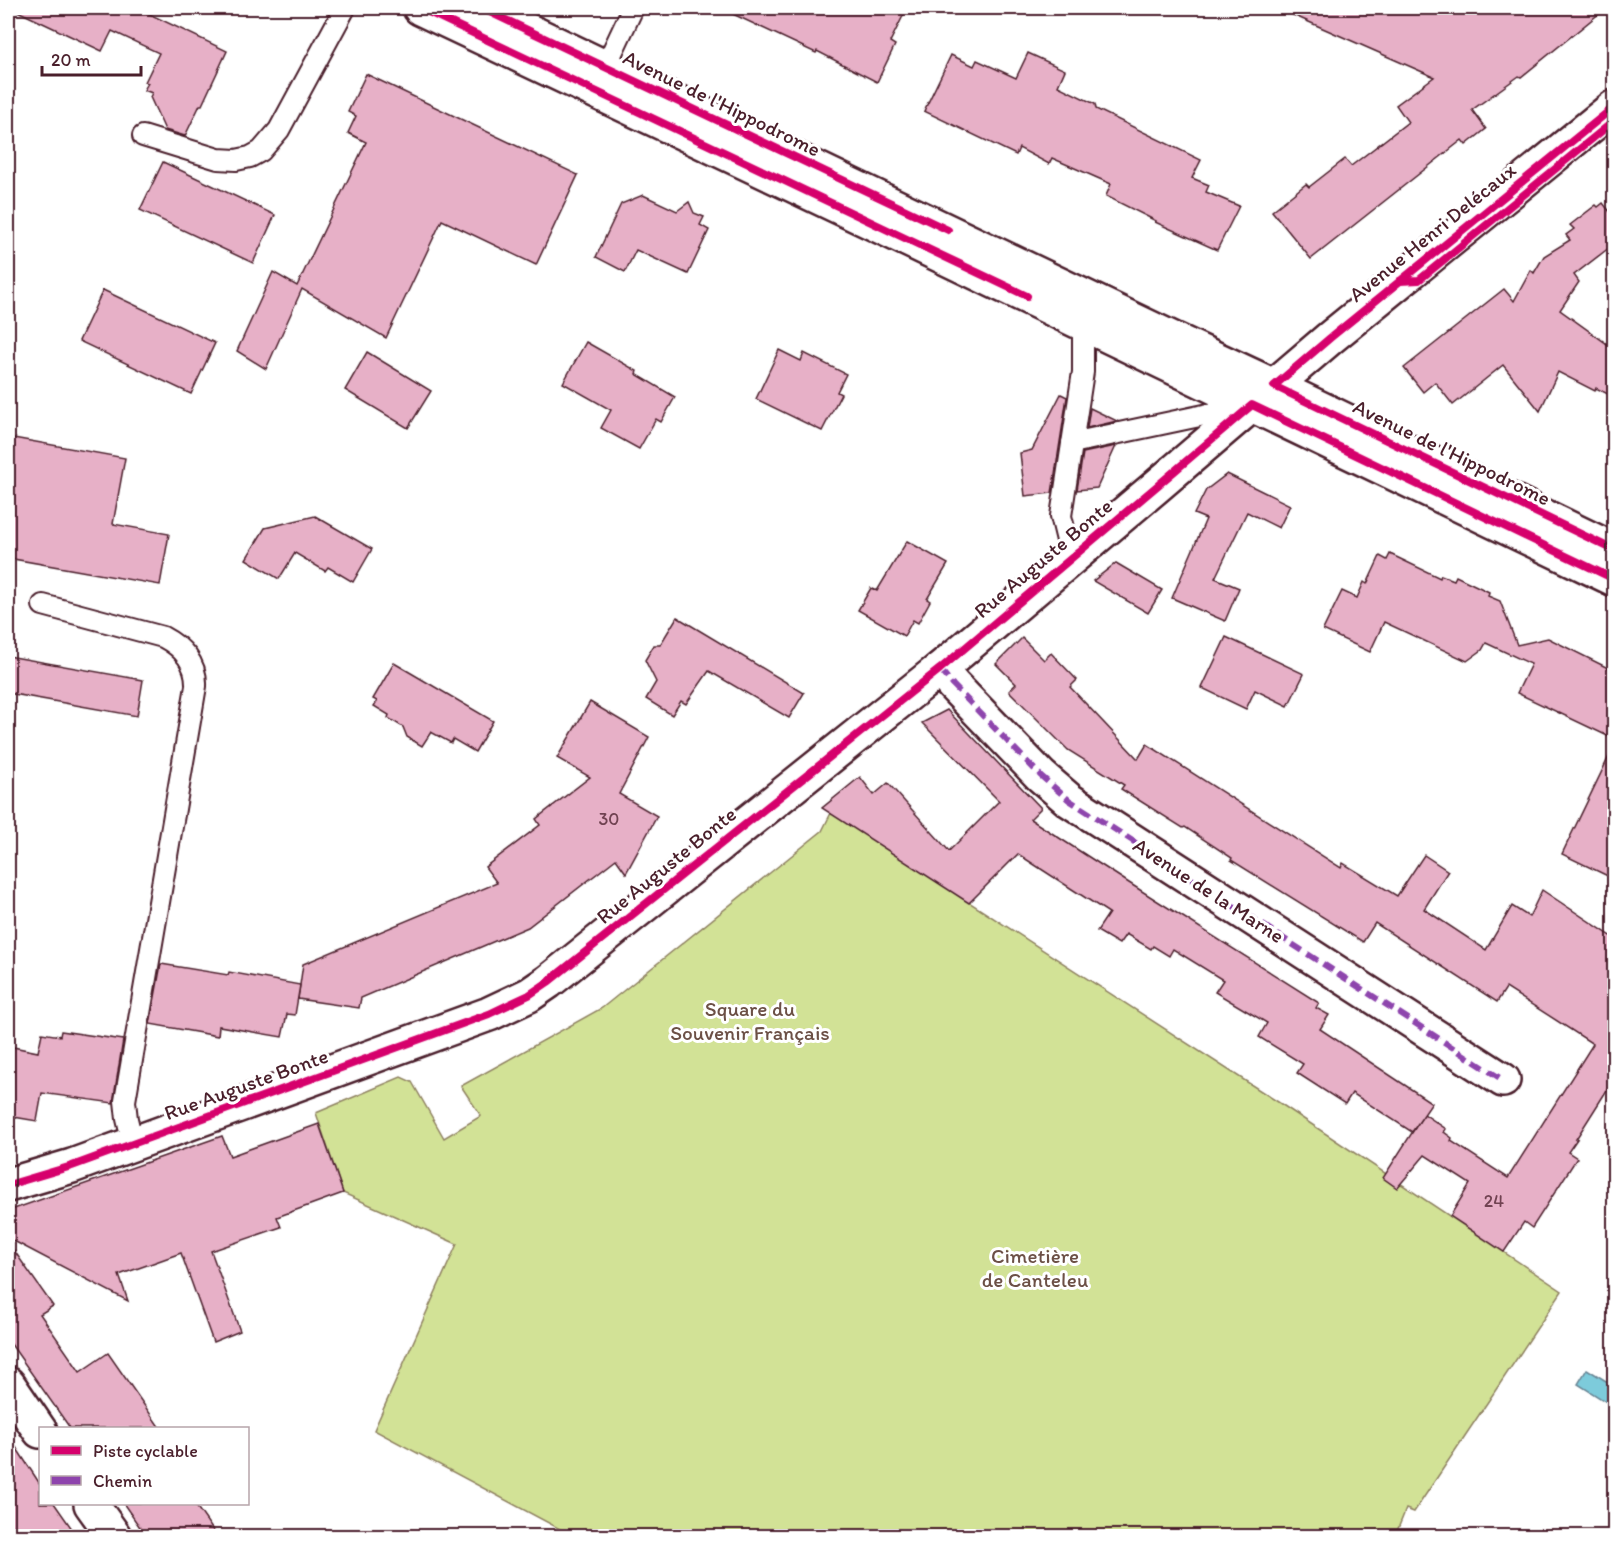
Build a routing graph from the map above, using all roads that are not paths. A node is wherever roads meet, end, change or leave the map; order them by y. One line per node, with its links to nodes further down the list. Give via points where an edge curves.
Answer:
1 (345, 8): 7 (lane, via 279,130 261,151 236,160 218,159)
2 (420, 8): 5 (street, Avenue de l'Hippodrome)
3 (482, 8): 5 (street, Avenue de l'Hippodrome)
4 (633, 8): 5 (lane)
5 (599, 78): 8 (street, Avenue de l'Hippodrome); 9 (street, Avenue de l'Hippodrome)
6 (1614, 107): 9 (street, Avenue Henri Delécaux)
7 (143, 136)
8 (1083, 323): 9 (street, Avenue de l'Hippodrome); 10 (lane, via 1083,372)
9 (1263, 395): 10 (lane); 11 (street, Avenue de l'Hippodrome); 12 (street, Rue Auguste Bonte); 13 (street, Avenue de l'Hippodrome)
10 (1072, 443): 12 (lane, via 1061,516)
11 (1614, 550)
12 (1071, 557): 15 (street, Rue Auguste Bonte)
13 (1614, 579)
14 (43, 605): 17 (lane, via 163,637 180,648 194,667 196,677 125,1101)
15 (940, 669): 16 (street, Avenue de la Marne, via 1041,776 1070,800); 17 (street, Rue Auguste Bonte, via 529,995 448,1030)
16 (1503, 1080)
17 (133, 1144): 18 (street, Rue Auguste Bonte)
18 (8, 1185)
19 (8, 1384): 20 (street)
20 (39, 1430)
21 (92, 1505): 22 (street)
22 (114, 1536)

